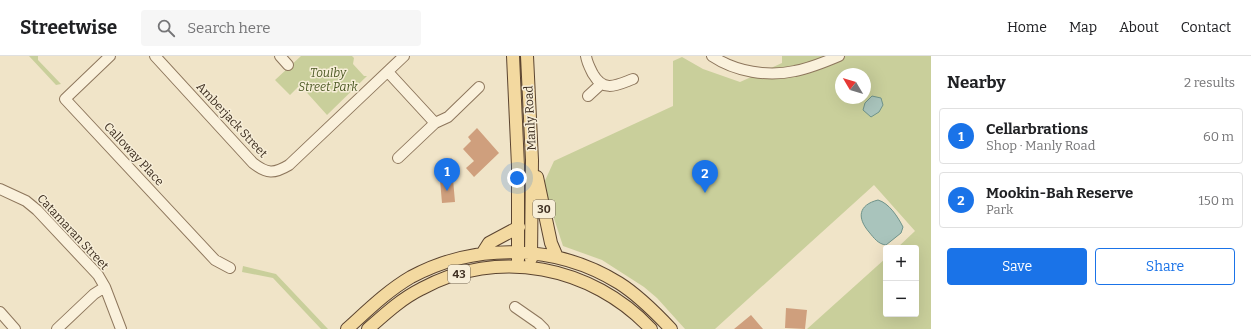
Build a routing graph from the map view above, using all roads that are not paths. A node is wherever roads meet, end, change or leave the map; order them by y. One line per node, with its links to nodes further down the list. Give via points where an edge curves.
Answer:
1 (110, 56): 26 (street, Calloway Place, via 65,99 215,260)
2 (155, 56): 11 (street, Amberjack Street, via 253,163 268,172 278,172 289,165)
3 (280, 56): 10 (street)
4 (404, 56): 11 (street, Amberjack Street)
5 (513, 56): 20 (main road, Manly Road / 30)
6 (527, 56): 18 (main road, Manly Road / 30)
7 (586, 56): 13 (street, via 596,79)
8 (712, 56): 9 (street, via 749,72 769,73 795,71)
9 (839, 56)
10 (288, 65)
11 (388, 72): 16 (street)
12 (633, 79): 13 (street, via 616,85)
13 (601, 84): 15 (street)
14 (479, 87): 16 (street, via 448,117)
15 (588, 96)
16 (435, 123): 17 (street)
17 (398, 158)
18 (532, 160): 22 (main road, Manly Road); 24 (main road, 30, via 551,243)
19 (0, 189): 27 (street, Catamaran Street, via 26,201 37,210 98,275)
20 (519, 227): 21 (main road, Manly Road / 30); 23 (main road, via 489,243)
21 (519, 252): 22 (main road, 43); 23 (main road, 43); 25 (main road, Manly Road / 30)
22 (531, 252): 24 (main road, 43); 25 (main road, Manly Road)
23 (482, 254): 33 (main road, 43, via 438,265 411,277 381,298)
24 (557, 257): 37 (main road, via 585,266 620,284)
25 (524, 267): 34 (main road, 43, via 471,271 434,282 397,303); 36 (main road, via 572,277 598,288 623,303)
26 (230, 268)
27 (105, 287): 31 (street); 32 (street, Catamaran Street)
28 (515, 307): 35 (street)
29 (0, 312): 30 (street)
30 (15, 329)
31 (57, 329)
32 (121, 329)
33 (347, 329)
34 (368, 329)
35 (544, 329)
36 (651, 329)
37 (671, 329)

